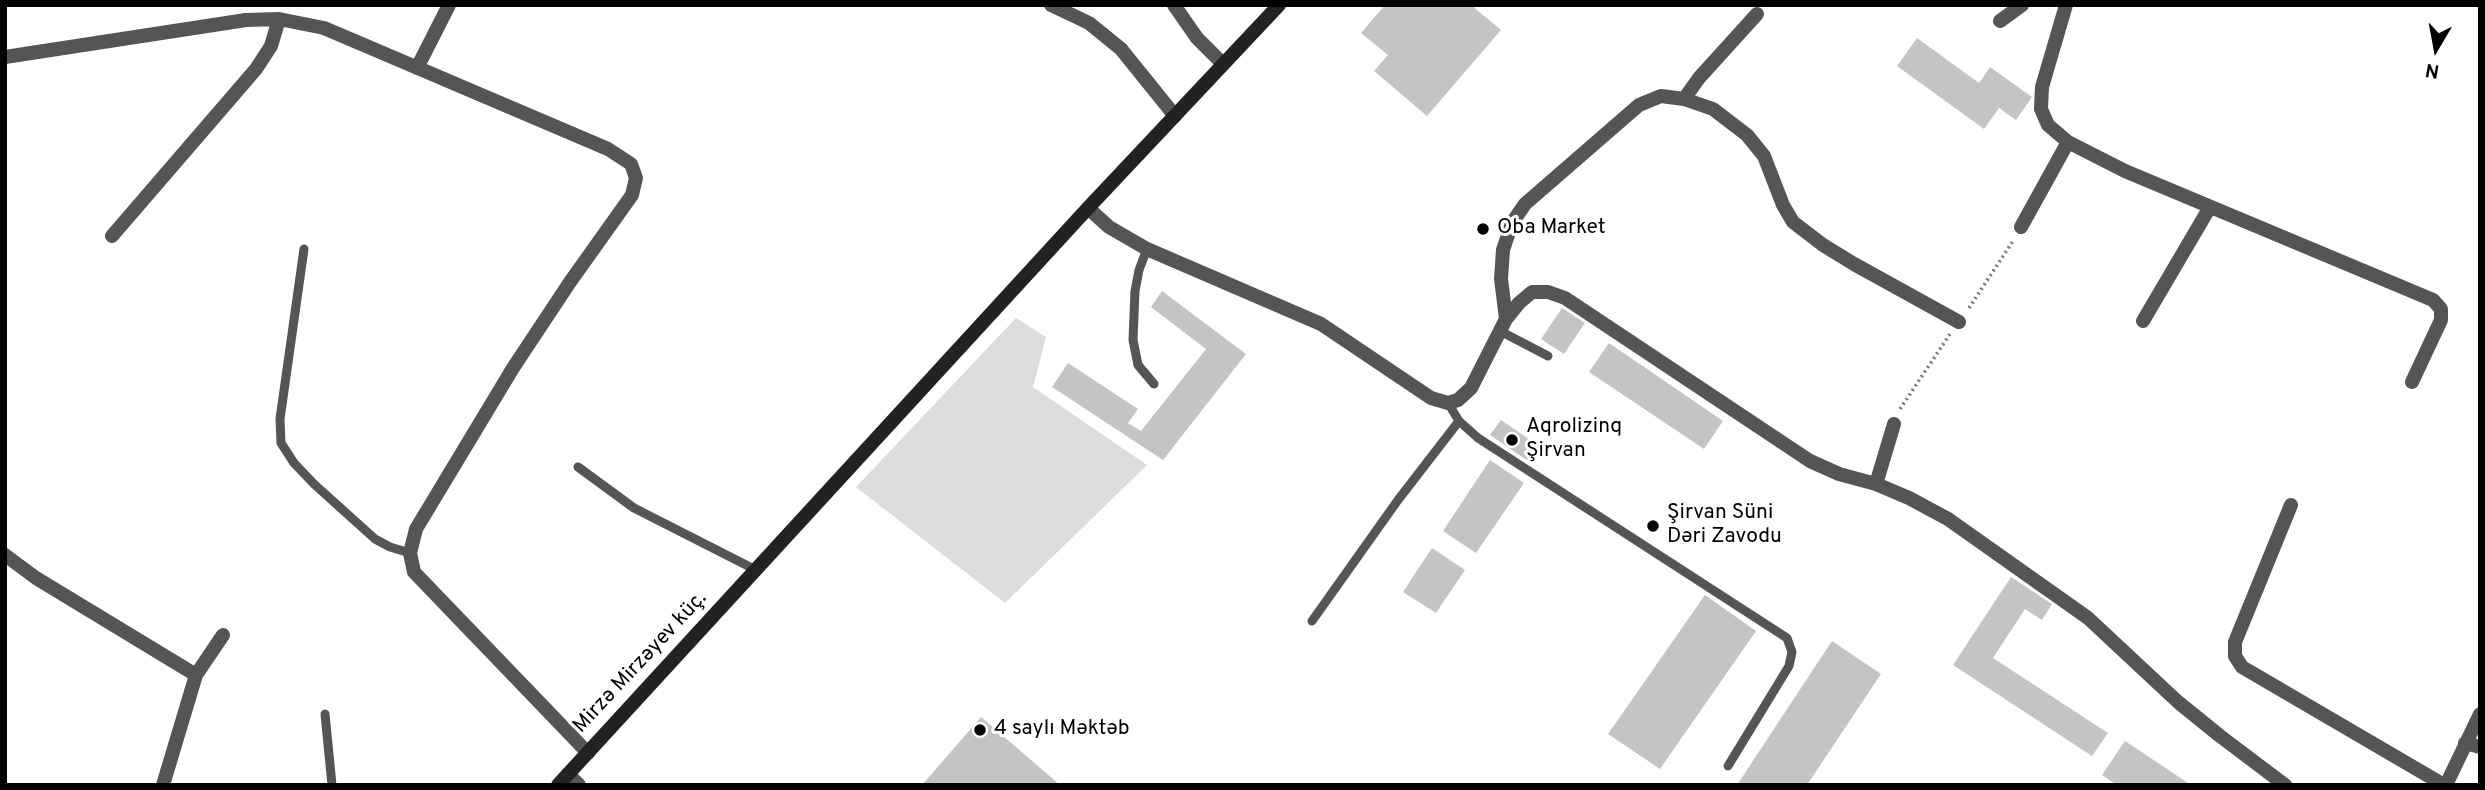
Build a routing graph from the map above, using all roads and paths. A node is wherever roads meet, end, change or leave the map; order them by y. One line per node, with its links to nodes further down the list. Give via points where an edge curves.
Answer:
1 (449, 5): 12 (street)
2 (1051, 5): 14 (street, via 1089,23 1121,49)
3 (1174, 5): 11 (street)
4 (1279, 5): 11 (main road, Mirzə Mirzəyev küç.)
5 (2022, 5): 9 (street)
6 (2066, 5): 15 (street, via 2042,87 2041,108 2048,125)
7 (1757, 14): 13 (street)
8 (279, 19): 10 (street, via 246,20); 12 (street, via 324,28); 19 (street, via 271,46 256,69)
9 (2000, 21)
10 (5, 57)
11 (1223, 64): 14 (main road, Mirzə Mirzəyev küç.)
12 (417, 68): 34 (street, via 607,149 631,164 636,178 632,195 513,368 422,517)
13 (1684, 99): 23 (street, via 1713,109 1747,135 1764,156 1793,222 1823,246); 24 (street, via 1661,96 1639,105 1525,204 1512,223 1503,250)
14 (1175, 116): 17 (main road, Mirzə Mirzəyev küç.)
15 (2068, 142): 16 (street); 18 (street)
16 (2210, 207): 22 (street); 26 (street, via 2433,300 2441,309 2441,320)
17 (1088, 208): 21 (street, via 1109,227); 36 (main road, Mirzə Mirzəyev küç.)
18 (2021, 227)
19 (112, 236)
20 (304, 249): 34 (lane, via 280,419 281,443 314,484 375,539)
21 (1147, 249): 27 (lane, via 1135,291 1133,340 1138,365); 28 (street, via 1321,324 1431,398)
22 (2143, 321)
23 (1959, 322)
24 (1503, 325): 25 (lane); 28 (street, via 1471,388); 32 (street, via 1532,292 1565,298 1810,461)
25 (1548, 356)
26 (2412, 382)
27 (1154, 384)
28 (1448, 403): 29 (lane)
29 (1459, 421): 37 (lane); 45 (lane, via 1478,438 1787,638 1792,652 1789,666)
30 (1894, 424): 32 (street)
31 (578, 467): 36 (lane, via 634,508)
32 (1876, 484): 50 (street, via 1948,520 2088,618 2178,702)
33 (2291, 505): 51 (street, via 2235,642 2235,656 2242,667)
34 (410, 553): 44 (street, via 414,572)
35 (5, 555): 39 (street)
36 (756, 570): 44 (main road, Mirzə Mirzəyev küç.)
37 (1312, 621)
38 (223, 635): 39 (street)
39 (196, 675): 47 (street)
40 (325, 713): 48 (lane)
41 (2480, 714): 42 (street)
42 (2465, 743): 43 (street); 51 (street)
43 (2480, 747)
44 (588, 753): 46 (main road, Mirzə Mirzəyev küç.)
45 (1728, 766)
46 (563, 780): 49 (street)
47 (163, 785)
48 (332, 785)
49 (579, 785)
50 (2285, 785)
51 (2445, 785)

